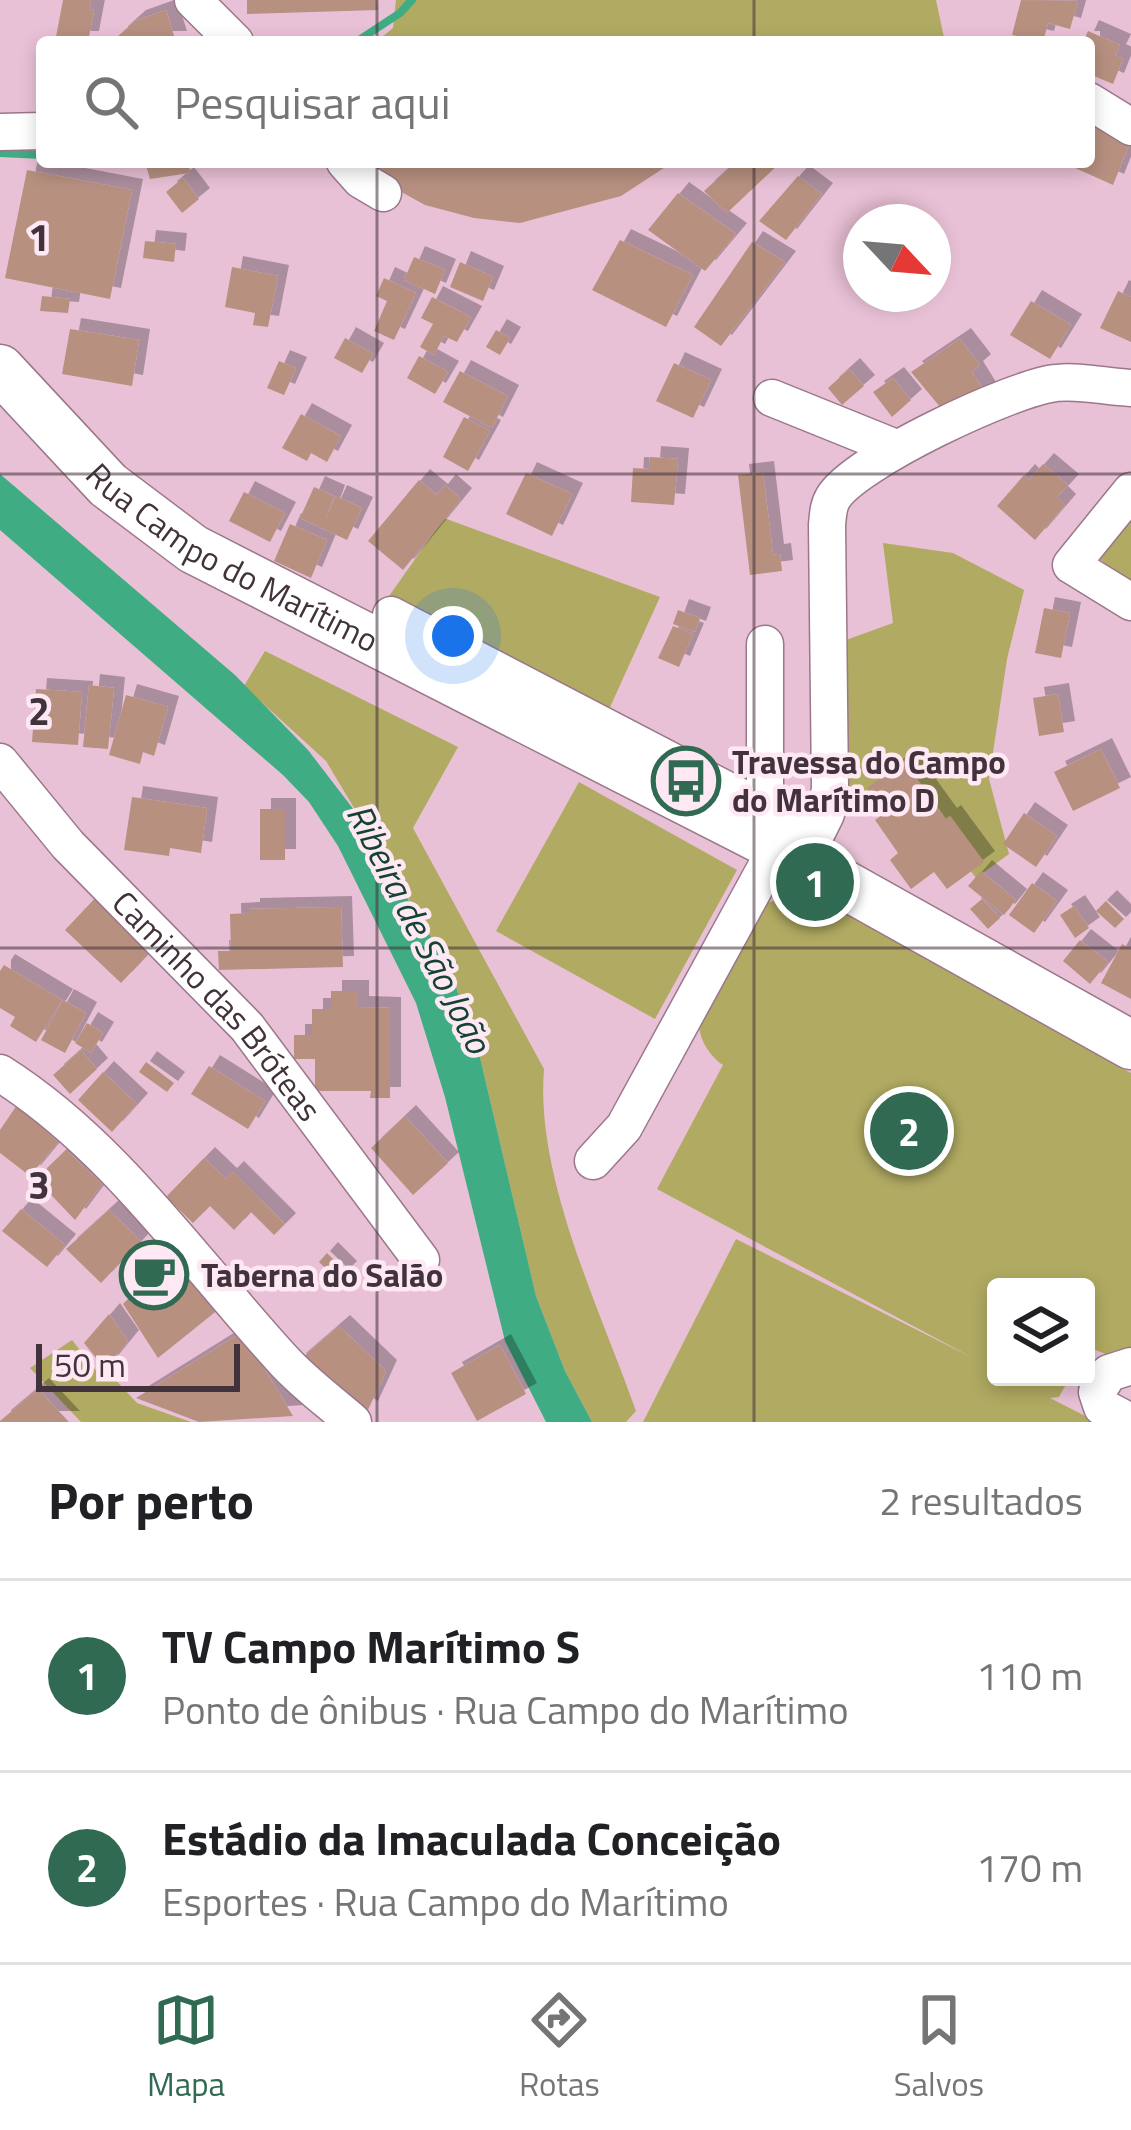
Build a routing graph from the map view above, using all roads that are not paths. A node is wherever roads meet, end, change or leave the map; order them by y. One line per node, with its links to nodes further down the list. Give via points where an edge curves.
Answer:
1 (193, 0): 2 (street)
2 (229, 36)
3 (1095, 105): 4 (street)
4 (1131, 127)
5 (36, 131): 6 (street)
6 (0, 132)
7 (350, 168): 8 (street)
8 (383, 194)
9 (0, 369): 18 (main road, Rua Campo do Marítimo, via 108,485 193,548)
10 (1131, 388): 12 (street, via 1053,383)
11 (772, 398): 12 (street)
12 (896, 448): 18 (street, via 853,476 830,504 826,814)
13 (1131, 491): 14 (street, via 1071,565)
14 (1131, 602)
15 (391, 615): 18 (street)
16 (765, 644): 18 (street)
17 (0, 762): 22 (street, Caminho das Bróteas, via 68,845 247,1027)
18 (777, 832): 19 (main road, Rua Campo do Marítimo); 21 (street, via 624,1127)
19 (1131, 1045)
20 (0, 1073): 25 (street, via 46,1102 165,1222 287,1364)
21 (593, 1161)
22 (421, 1260)
23 (1131, 1366): 24 (street, via 1109,1373 1097,1392 1102,1407)
24 (1121, 1418)
25 (352, 1422)

